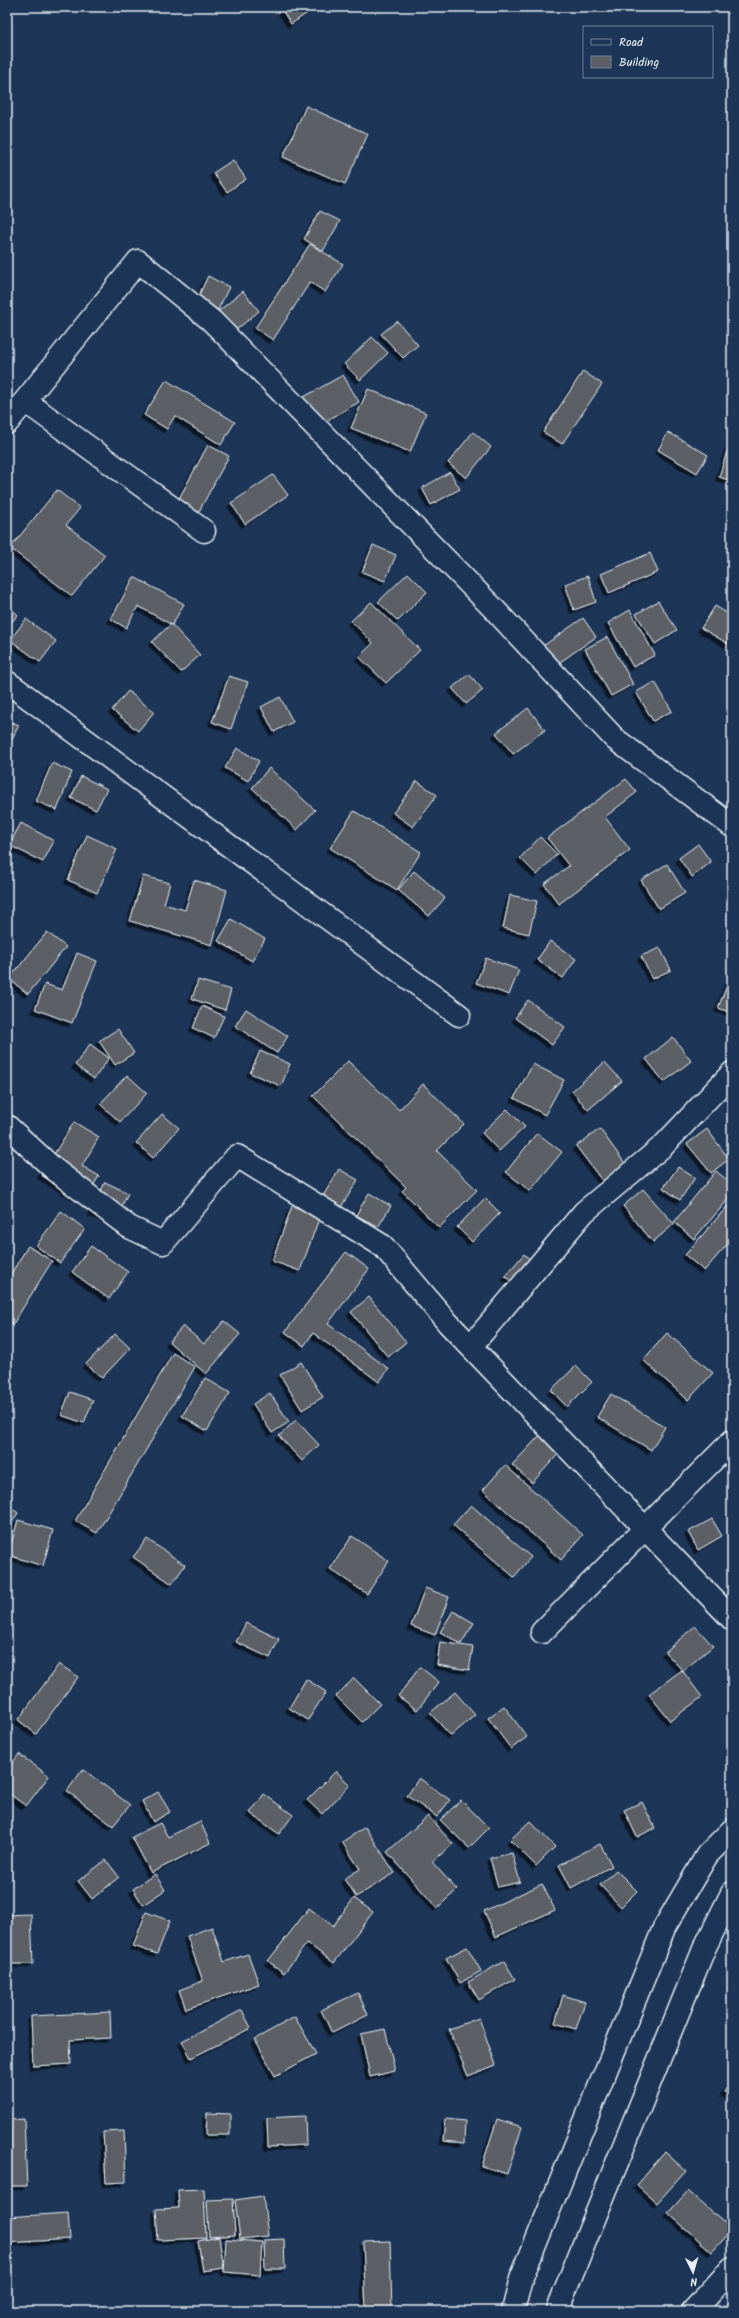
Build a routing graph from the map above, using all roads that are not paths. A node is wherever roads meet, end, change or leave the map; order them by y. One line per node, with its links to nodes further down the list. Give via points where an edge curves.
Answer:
1 (25, 401): 2 (street); 3 (street); 5 (street, via 138,261 212,321 494,609 614,739)
2 (7, 423)
3 (204, 531)
4 (7, 682): 6 (street)
5 (732, 826)
6 (459, 1015)
7 (732, 1073): 9 (street, via 663,1146 584,1212)
8 (7, 1126): 9 (street, via 54,1169 129,1227 163,1243 238,1156 383,1246)
9 (470, 1346): 11 (street)
10 (732, 1441): 11 (street)
11 (645, 1528): 12 (street); 13 (street)
12 (732, 1619)
13 (542, 1632)
14 (732, 1830): 17 (street, via 707,1855 664,1928 521,2278)
15 (732, 1893): 18 (street, via 704,1949)
16 (732, 2268): 19 (street)
17 (513, 2311)
18 (558, 2311)
19 (693, 2311)

